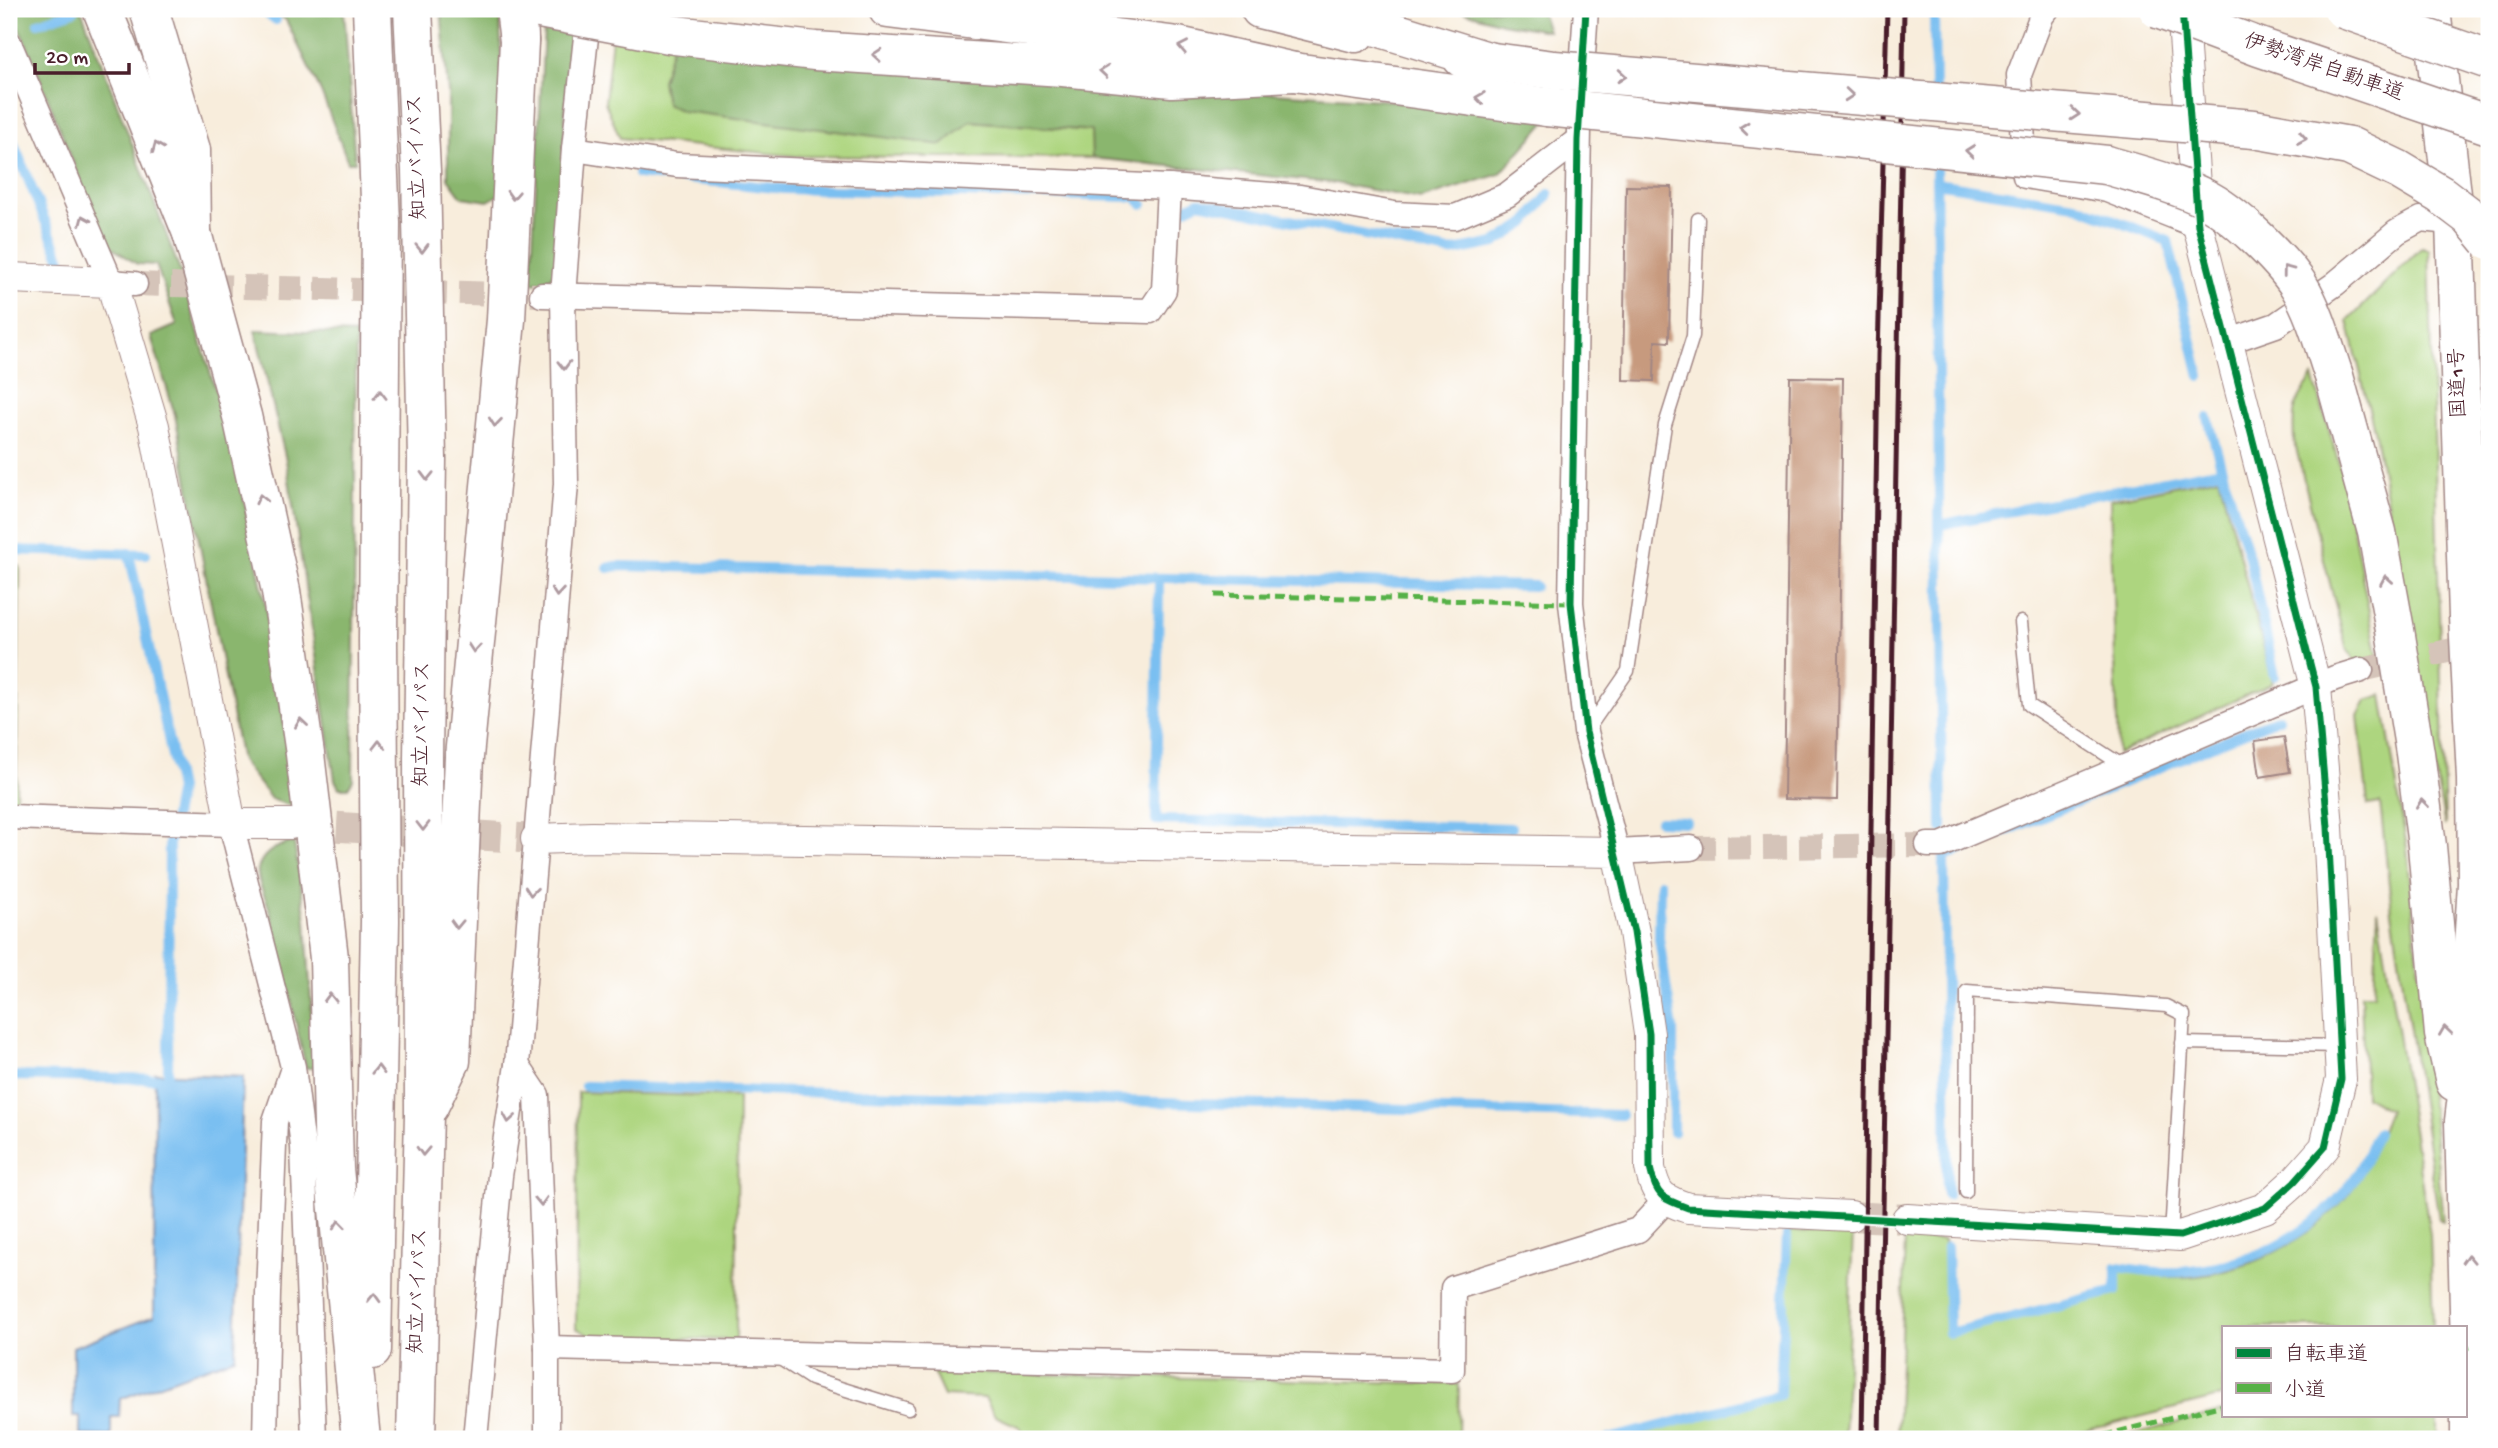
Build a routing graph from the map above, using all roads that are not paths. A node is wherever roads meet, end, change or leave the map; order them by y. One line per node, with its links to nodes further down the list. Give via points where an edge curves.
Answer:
1 (102, 9): 28 (highway, one-way to 1)
2 (149, 9): 28 (highway, via 191,150)
3 (372, 9): 65 (highway, 知立バイパス, one-way to 3, via 380,921 381,223)
4 (413, 9): 52 (highway, 知立バイパス, one-way to 52, via 427,459)
5 (540, 9): 20 (highway, one-way to 5, bridge, via 1172,78 815,51 675,35)
6 (589, 9): 23 (street)
7 (888, 9): 20 (highway, one-way to 7, via 1178,46)
8 (1260, 9): 19 (highway)
9 (1320, 9): 19 (highway)
10 (1586, 9): 22 (street)
11 (2046, 9): 27 (street, via 2019,75 2025,176 2107,190)
12 (2158, 9): 21 (highway, 伊勢湾岸自動車道, bridge)
13 (2182, 9): 27 (street)
14 (2343, 9): 18 (highway, bridge)
15 (2431, 9): 26 (highway, 国道1号)
16 (517, 19): 52 (highway, one-way to 52, via 506,320 464,757 451,1060)
17 (9, 43): 31 (street, one-way to 17)
18 (2489, 60)
19 (1494, 63): 29 (highway, one-way to 29, bridge, via 2255,129 2349,146 2441,195 2470,217)
20 (1294, 72): 53 (highway, one-way to 20, bridge, via 2444,1034 2416,753 2377,531 2334,376 2299,287 2275,255 2245,228 2206,199 2107,165 1547,107)
21 (2489, 125)
22 (1578, 140): 24 (street, via 1507,195 1455,217 1394,214 1300,197); 37 (street, via 1571,603)
23 (574, 149): 24 (street, via 677,165); 32 (street)
24 (1169, 187): 32 (street, via 1164,290 1150,311)
25 (1698, 219): 37 (lane, via 1693,337 1665,425 1628,671)
26 (2472, 225): 33 (street, via 2421,219 2397,232 2276,326); 46 (highway, 国道1号, via 2468,616)
27 (2198, 226): 33 (street)
28 (192, 233): 64 (highway, one-way to 28, via 334,1169 329,958 305,754 281,591 242,416)
29 (2489, 240)
30 (9, 278): 31 (street)
31 (123, 283): 40 (street)
32 (552, 296): 42 (street, one-way to 42, via 566,484)
33 (2227, 342): 36 (street)
34 (2021, 622): 38 (lane, via 2029,705)
35 (2361, 670): 36 (street)
36 (2316, 687): 38 (street); 49 (street)
37 (1586, 732): 45 (street)
38 (2126, 767): 43 (street, via 1941,845)
39 (9, 817): 40 (street)
40 (231, 824): 41 (street); 51 (street)
41 (292, 824)
42 (536, 839): 45 (street); 50 (street, one-way to 50)
43 (1928, 845)
44 (1691, 848): 45 (street)
45 (1617, 852): 55 (street, via 1649,1034 1650,1168 1655,1188)
46 (2477, 884): 47 (highway, 国道1号); 53 (highway, 国道1号, via 2470,994 2472,1054)
47 (2489, 995)
48 (2182, 1043): 49 (lane); 54 (lane, via 2184,1015 2166,1006 1967,991); 58 (lane)
49 (2340, 1046): 58 (street, via 2341,1079 2325,1147 2318,1156 2265,1208)
50 (517, 1065): 59 (street, one-way to 59, via 537,1095); 67 (street, one-way to 67, via 500,1176)
51 (293, 1067): 62 (street, via 275,1121); 63 (street, via 303,1147)
52 (424, 1114): 66 (highway, 知立バイパス, one-way to 66)
53 (2464, 1121): 69 (highway, 国道1号, one-way to 53)
54 (1966, 1192)
55 (1666, 1200): 56 (street, via 1688,1208); 60 (street, via 1638,1230 1453,1287 1452,1370)
56 (1851, 1216)
57 (1907, 1219): 58 (street)
58 (2171, 1236)
59 (547, 1348): 60 (street); 68 (street)
60 (774, 1355): 61 (lane, via 811,1379)
61 (908, 1409)
62 (265, 1439)
63 (314, 1439)
64 (361, 1439)
65 (369, 1439)
66 (416, 1439)
67 (475, 1439)
68 (547, 1439)
69 (2470, 1439)

